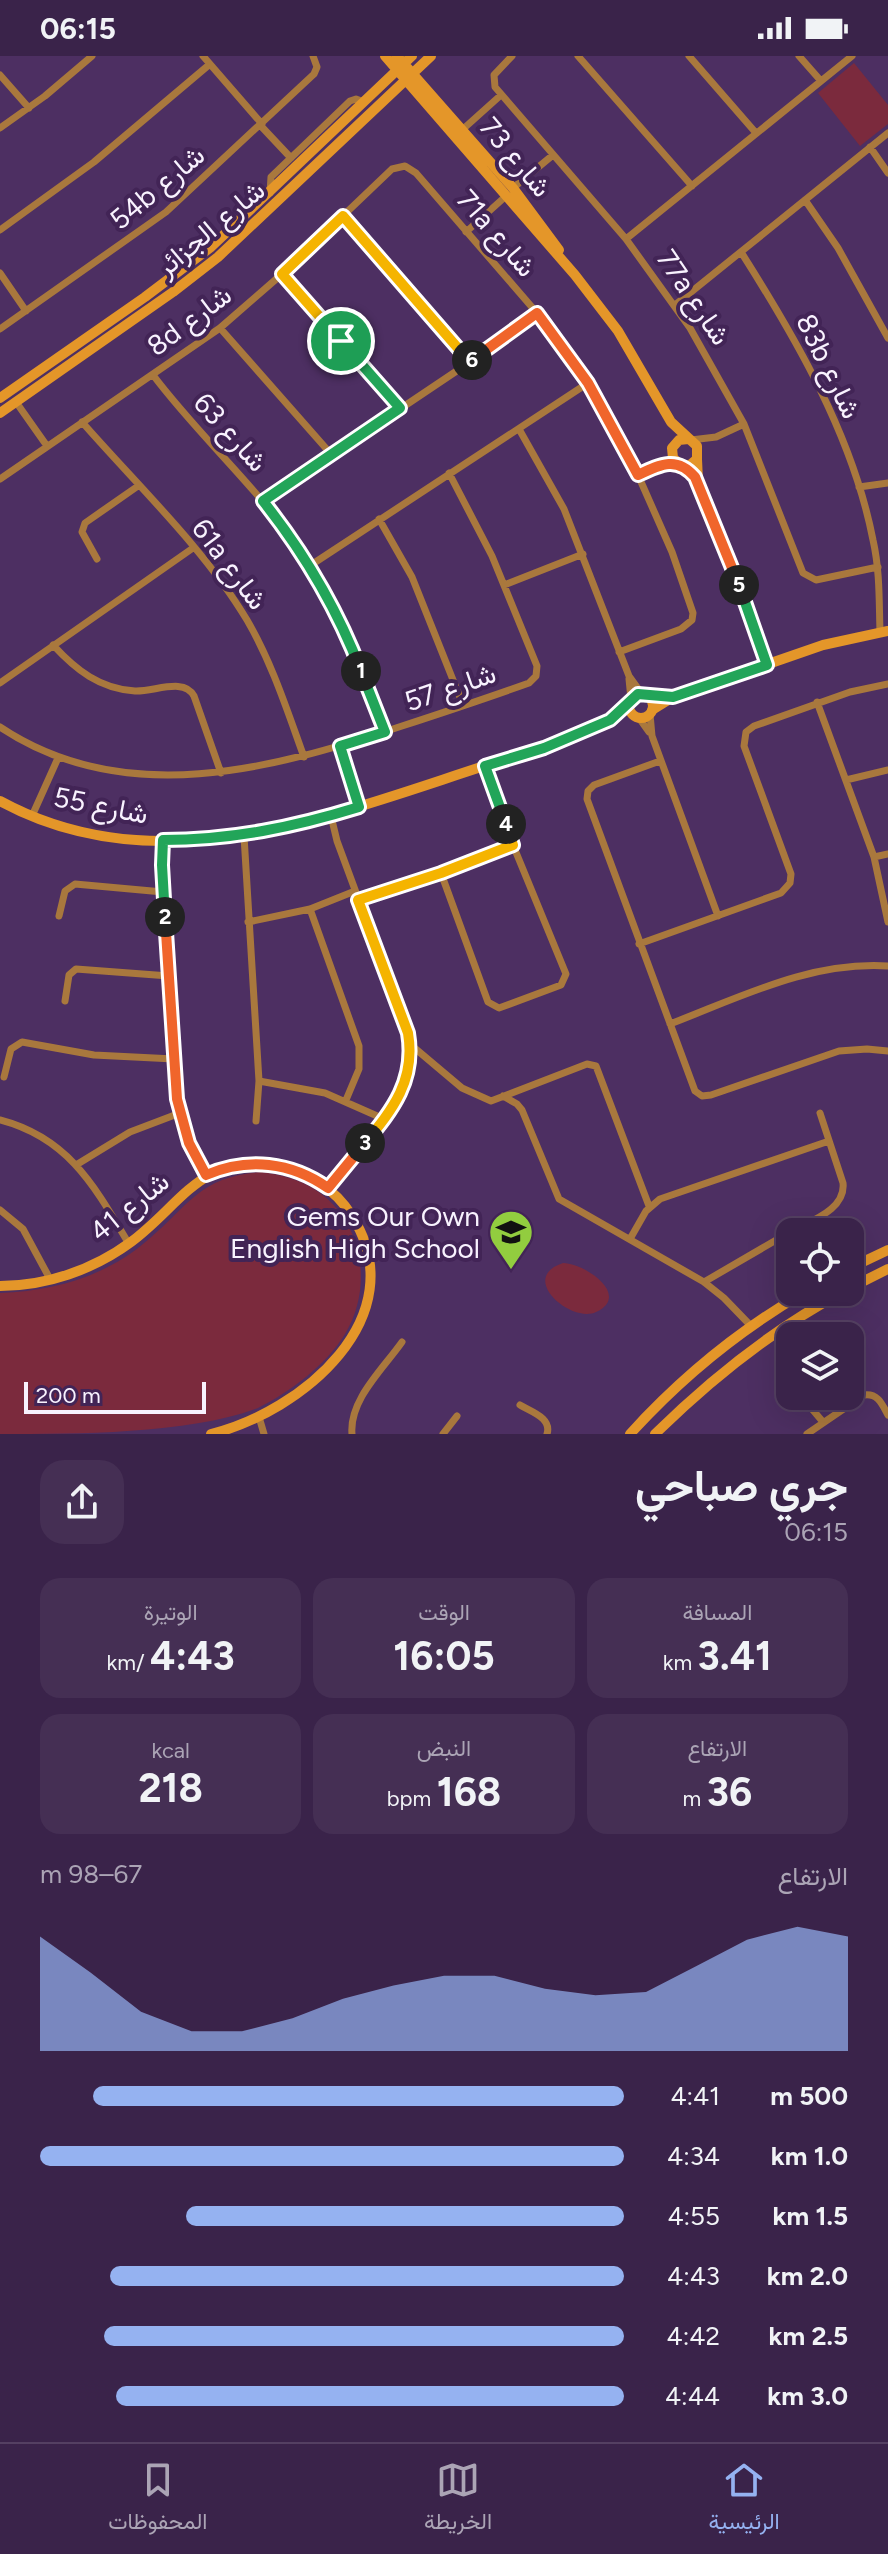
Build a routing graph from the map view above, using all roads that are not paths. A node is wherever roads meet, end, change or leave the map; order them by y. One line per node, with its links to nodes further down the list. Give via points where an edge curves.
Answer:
1 (92, 56): 21 (street)
2 (203, 56): 12 (street)
3 (313, 56): 22 (street, 54b شارع, via 314,74)
4 (382, 56): 11 (street, شارع 73); 16 (street)
5 (431, 56): 14 (street, شارع الجزائر); 20 (street, via 426,78)
6 (512, 56): 17 (street, via 494,75)
7 (578, 56): 32 (street)
8 (689, 56): 25 (street)
9 (799, 56): 15 (street)
10 (852, 56): 15 (street)
11 (402, 62): 14 (street, شارع 73); 16 (street, شارع الجزائر)
12 (210, 64): 22 (street); 37 (street, via 94,162)
13 (0, 75): 21 (street)
14 (409, 78): 19 (street, شارع الجزائر); 20 (street, شارع 73)
15 (821, 81): 25 (street)
16 (378, 90): 18 (street, شارع الجزائر)
17 (501, 95): 24 (street); 28 (street, 77a شارع)
18 (364, 102): 29 (street, via 350,101); 34 (street, شارع الجزائر)
19 (380, 105): 20 (street, via 407,97); 53 (street, شارع الجزائر, via 218,257)
20 (435, 107): 24 (street, شارع 73); 33 (street, شارع 73)
21 (29, 108): 23 (street)
22 (261, 124): 29 (street); 44 (street, 54b شارع, via 166,212)
23 (0, 128)
24 (462, 130): 33 (street, شارع 73)
25 (756, 133): 32 (street)
26 (888, 133): 27 (street)
27 (870, 147): 31 (street); 35 (street)
28 (553, 155): 33 (street); 39 (street, 77a شارع)
29 (291, 158): 34 (street, via 269,179)
30 (387, 173): 36 (street, 8d شارع); 38 (street, 71a شارع, via 398,167 411,169)
31 (888, 173)
32 (692, 186): 39 (street)
33 (510, 192): 38 (street); 57 (street, شارع 73, via 572,267 637,361)
34 (270, 193): 52 (street, شارع الجزائر, via 182,270)
35 (805, 200): 40 (street); 48 (street)
36 (343, 216): 42 (street, 8d شارع); 49 (street)
37 (0, 230)
38 (466, 232): 45 (street, 71a شارع)
39 (626, 239): 43 (street, 77a شارع)
40 (741, 252): 43 (street); 74 (street, 83b شارع, via 808,365)
41 (0, 273): 44 (street)
42 (282, 274): 46 (street, 8d شارع); 54 (street)
43 (675, 305): 58 (street, 77a شارع)
44 (26, 311): 47 (street, 54b شارع)
45 (537, 313): 49 (street); 51 (street, 71a شارع)
46 (220, 328): 50 (street, 8d شارع); 64 (street)
47 (0, 329)
48 (888, 338)
49 (470, 362): 54 (street)
50 (153, 375): 56 (street, 8d شارع); 75 (street, شارع 63)
51 (588, 383): 59 (street); 69 (street, 71a شارع)
52 (0, 398)
53 (16, 402): 55 (street, شارع الجزائر); 62 (street)
54 (400, 408): 64 (street)
55 (0, 413)
56 (82, 422): 62 (street, 8d شارع); 73 (street, 61a شارع)
57 (671, 422): 61 (street, شارع 73); 63 (street, شارع 73)
58 (744, 424): 60 (street); 81 (street, 77a شارع, via 803,573 820,579)
59 (519, 429): 68 (street); 78 (street)
60 (716, 437): 61 (street); 65 (street)
61 (689, 440): 63 (street); 65 (street, via 697,446)
62 (47, 446): 70 (street, 8d شارع)
63 (672, 447): 66 (street, via 673,458); 67 (street)
64 (331, 454): 75 (street)
65 (698, 457): 66 (street); 71 (street)
66 (682, 465): 67 (street); 71 (street)
67 (655, 466): 69 (street)
68 (449, 473): 76 (street); 82 (street)
69 (638, 475): 85 (street, 71a شارع, via 693,613 681,629)
70 (0, 479)
71 (698, 481): 86 (street)
72 (888, 483): 74 (street)
73 (138, 486): 77 (street, 61a شارع); 79 (street, via 85,523 82,532)
74 (859, 487): 81 (street, 83b شارع)
75 (263, 501): 80 (street, شارع 63)
76 (379, 519): 80 (street); 92 (street, via 412,577)
77 (193, 548): 84 (street); 98 (street, 61a شارع, via 227,589 260,644)
78 (583, 554): 82 (street); 85 (street)
79 (97, 559)
80 (311, 565): 96 (street, شارع 63)
81 (878, 567): 83 (street, 83b شارع)
82 (504, 585): 92 (street, شارع 57, via 537,671 529,683)
83 (885, 631): 86 (street, شارع 55)
84 (53, 645): 87 (street); 103 (street, via 81,672 105,685 145,691 187,687)
85 (619, 652): 90 (street)
86 (769, 664): 89 (street, شارع 55)
87 (0, 683)
88 (888, 684): 91 (street)
89 (673, 697): 90 (street, شارع 55); 93 (street, شارع 55)
90 (637, 698): 93 (street, via 631,713); 93 (street, via 652,702); 94 (street, شارع 55)
91 (817, 702): 104 (street); 120 (street, via 754,726 743,737 790,883 781,893)
92 (463, 705): 96 (street, شارع 57)
93 (644, 715): 94 (street, شارع 55); 100 (street)
94 (610, 720): 101 (street, شارع 55)
95 (0, 727): 99 (street, شارع 57)
96 (385, 732): 97 (street, شارع 57)
97 (340, 746): 98 (street, شارع 57); 106 (street)
98 (304, 757): 103 (street, شارع 57)
99 (58, 758): 103 (street, شارع 57, via 144,775); 107 (street)
100 (660, 761): 120 (street); 123 (street, via 588,791)
101 (485, 766): 106 (street, شارع 55); 111 (street)
102 (888, 770): 104 (street)
103 (221, 773)
104 (846, 780): 113 (street)
105 (0, 801): 107 (street, شارع 55)
106 (359, 807): 108 (street, شارع 55)
107 (35, 817): 110 (street, شارع 55, via 109,836)
108 (328, 817): 109 (street, شارع 55); 115 (street)
109 (244, 836): 110 (street, شارع 55); 121 (street)
110 (160, 840): 116 (street)
111 (513, 845): 114 (street); 114 (street, via 566,974 556,988 499,1008 488,1002)
112 (888, 854): 113 (street)
113 (874, 857): 122 (street)
114 (441, 873): 117 (street)
115 (355, 891): 117 (street); 118 (street)
116 (163, 892): 119 (street, via 75,884 65,891); 125 (street)
117 (358, 900): 128 (street)
118 (310, 909): 121 (street); 134 (street, via 359,1046 359,1069)
119 (59, 916)
120 (718, 916): 123 (street)
121 (248, 922): 132 (street)
122 (888, 922)
123 (639, 944): 127 (street)
124 (888, 966): 127 (street, via 809,972)
125 (169, 976): 126 (street, via 76,969 69,975); 130 (street)
126 (65, 1001)
127 (670, 1024): 129 (street, via 698,1094 711,1095 839,1051)
128 (410, 1044): 133 (street, via 470,1092 491,1101); 137 (street, via 404,1088)
129 (888, 1051)
130 (174, 1059): 131 (street, via 94,1055 22,1042 11,1049); 135 (street)
131 (4, 1077)
132 (259, 1081): 134 (street); 139 (street)
133 (503, 1096): 144 (street, via 587,1064 596,1066); 147 (street, via 522,1110 559,1199)
134 (346, 1100): 137 (street)
135 (180, 1113): 141 (street, via 123,1136); 142 (street)
136 (820, 1113): 140 (street)
137 (384, 1119): 143 (street)
138 (0, 1120): 141 (street, via 38,1134)
139 (256, 1121)
140 (829, 1141): 144 (street); 146 (street, via 843,1195 837,1205)
141 (76, 1165): 149 (street)
142 (206, 1175): 143 (street, شارع 41, via 231,1166 271,1164); 149 (street, شارع 41)
143 (328, 1188): 165 (street, via 350,1212 363,1238 370,1271 367,1306 352,1338 331,1364 292,1398)
144 (649, 1206): 147 (street)
145 (0, 1210): 153 (street, via 23,1229)
146 (814, 1218)
147 (630, 1239): 155 (street)
148 (776, 1240): 155 (street)
149 (129, 1244): 153 (street, شارع 41, via 92,1266)
150 (888, 1250): 151 (street)
151 (864, 1261)
152 (888, 1269): 154 (street)
153 (50, 1279): 156 (street, شارع 41)
154 (864, 1281)
155 (704, 1282): 159 (street)
156 (0, 1286)
157 (784, 1306): 159 (street)
158 (820, 1306): 173 (street, via 764,1341)
159 (752, 1327): 172 (street, via 693,1373)
160 (402, 1342): 169 (street, via 356,1406)
161 (520, 1405): 171 (street, via 546,1421)
162 (813, 1410): 166 (street)
163 (888, 1415): 166 (street, via 878,1398 867,1394)
164 (457, 1416): 170 (street)
165 (259, 1417): 167 (street); 168 (street)
166 (823, 1422): 174 (street)
167 (211, 1434)
168 (264, 1434)
169 (352, 1434)
170 (443, 1434)
171 (547, 1434)
172 (630, 1434)
173 (655, 1434)
174 (807, 1434)

